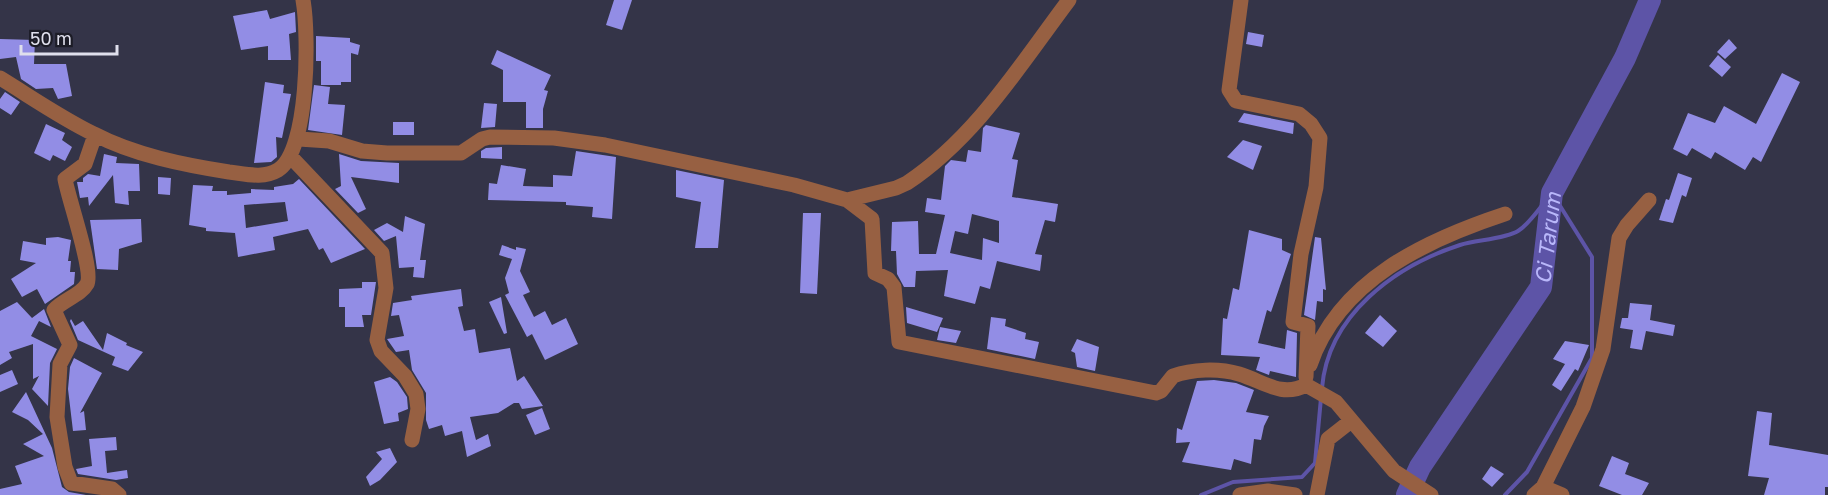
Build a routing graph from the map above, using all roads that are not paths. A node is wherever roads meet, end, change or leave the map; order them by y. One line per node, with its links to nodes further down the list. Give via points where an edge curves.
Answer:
1 (303, 0): 6 (street, via 306,42)
2 (1070, 0): 9 (street, via 962,139 907,183)
3 (1241, 0): 11 (street, via 1231,97 1299,114 1320,138 1316,187 1301,254 1293,322 1308,326)
4 (0, 78): 5 (street)
5 (95, 135): 7 (street, via 163,159 256,176 279,170); 15 (street, via 85,164 65,179 89,278 85,287 54,310 70,345 60,364 57,422 64,467 71,483 112,489)
6 (299, 139): 7 (street); 9 (street, via 329,141 362,151 459,153 485,138 554,138 794,185)
7 (291, 157): 13 (street, via 382,253 386,288 377,340 381,351 405,375 416,394)
8 (1649, 200): 14 (street, via 1619,237 1603,349 1583,407)
9 (847, 201): 11 (street, via 873,221 873,265 875,273 890,280 894,287 899,342 1156,393 1173,376 1198,371 1238,374 1287,392)
10 (1505, 214): 11 (street, via 1451,232 1389,266 1356,293 1314,353)
11 (1307, 384): 12 (street, via 1333,399)
12 (1351, 421): 18 (street, via 1329,436); 19 (street, via 1394,471)
13 (412, 440)
14 (1542, 492): 20 (street)
15 (119, 495)
16 (1240, 495): 17 (street, via 1268,491)
17 (1295, 495)
18 (1317, 495)
19 (1431, 495)
20 (1562, 495)

